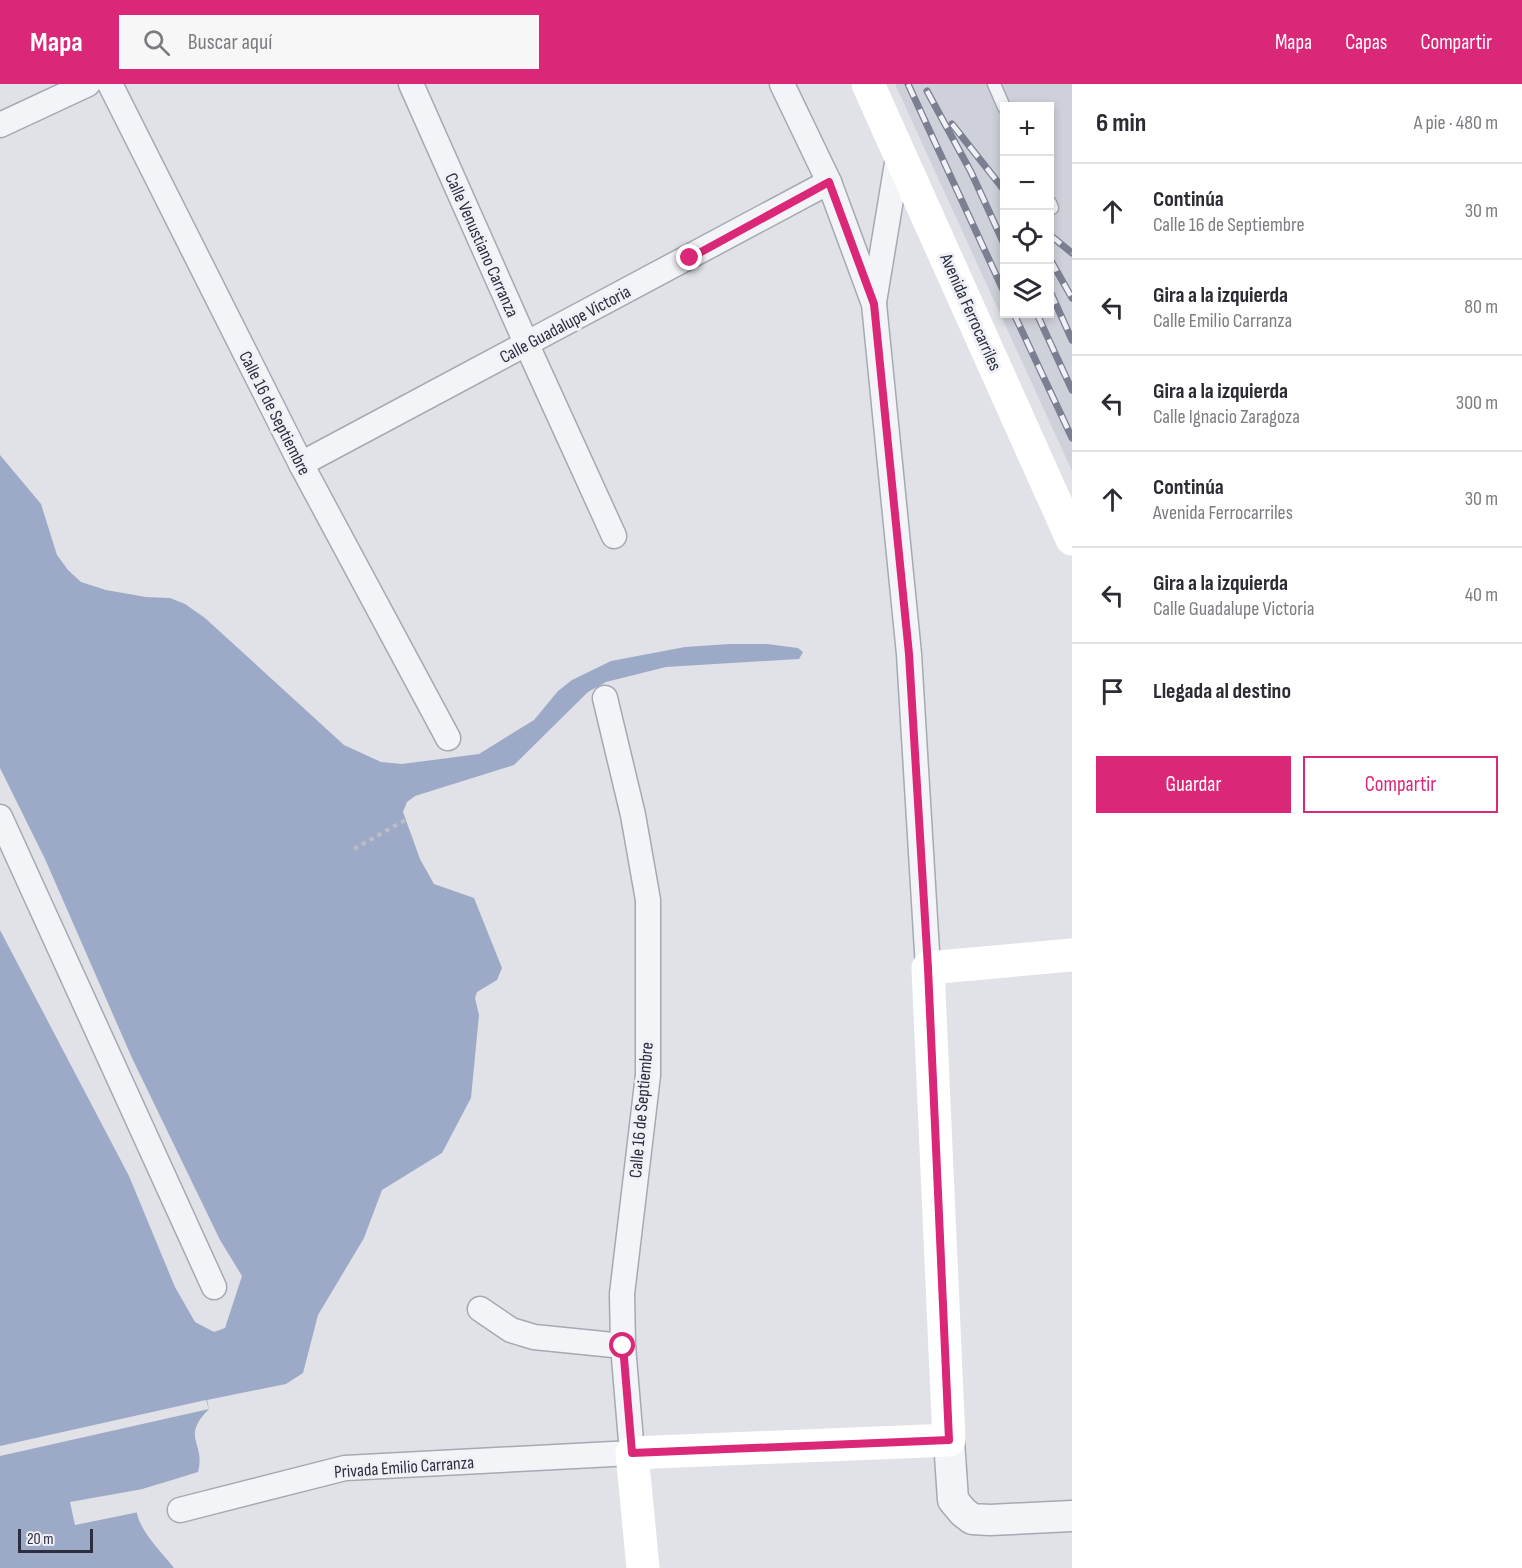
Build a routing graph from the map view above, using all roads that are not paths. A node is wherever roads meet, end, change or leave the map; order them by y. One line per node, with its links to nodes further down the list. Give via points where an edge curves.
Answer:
1 (88, 84): 8 (street)
2 (110, 84): 13 (street, Calle 16 de Septiembre)
3 (411, 84): 12 (street, Calle Venustiano Carranza)
4 (782, 84): 10 (street)
5 (868, 84): 9 (main road, Avenida Ferrocarriles)
6 (994, 84): 7 (lane)
7 (1003, 102)
8 (0, 125)
9 (899, 151): 11 (street); 15 (main road, Avenida Ferrocarriles)
10 (829, 182): 11 (street); 12 (street, Calle Guadalupe Victoria)
11 (874, 304): 20 (street, via 909,654)
12 (527, 345): 13 (street, Calle Guadalupe Victoria); 14 (street, Calle Venustiano Carranza)
13 (301, 464): 17 (street, Calle 16 de Septiembre)
14 (614, 536)
15 (1072, 539)
16 (605, 698): 23 (street, Calle 16 de Septiembre, via 633,815 648,900 648,1075 622,1294)
17 (448, 738)
18 (0, 817): 21 (street)
19 (1072, 955): 20 (main road)
20 (928, 968): 24 (main road)
21 (214, 1287)
22 (480, 1309): 23 (street, via 511,1330 534,1337)
23 (623, 1346): 25 (street, Calle 16 de Septiembre)
24 (949, 1440): 25 (main road); 27 (street, via 953,1500 972,1519)
25 (632, 1453): 26 (street, Privada Emilio Carranza, via 345,1468); 28 (main road)
26 (180, 1510)
27 (1072, 1516)
28 (643, 1568)

